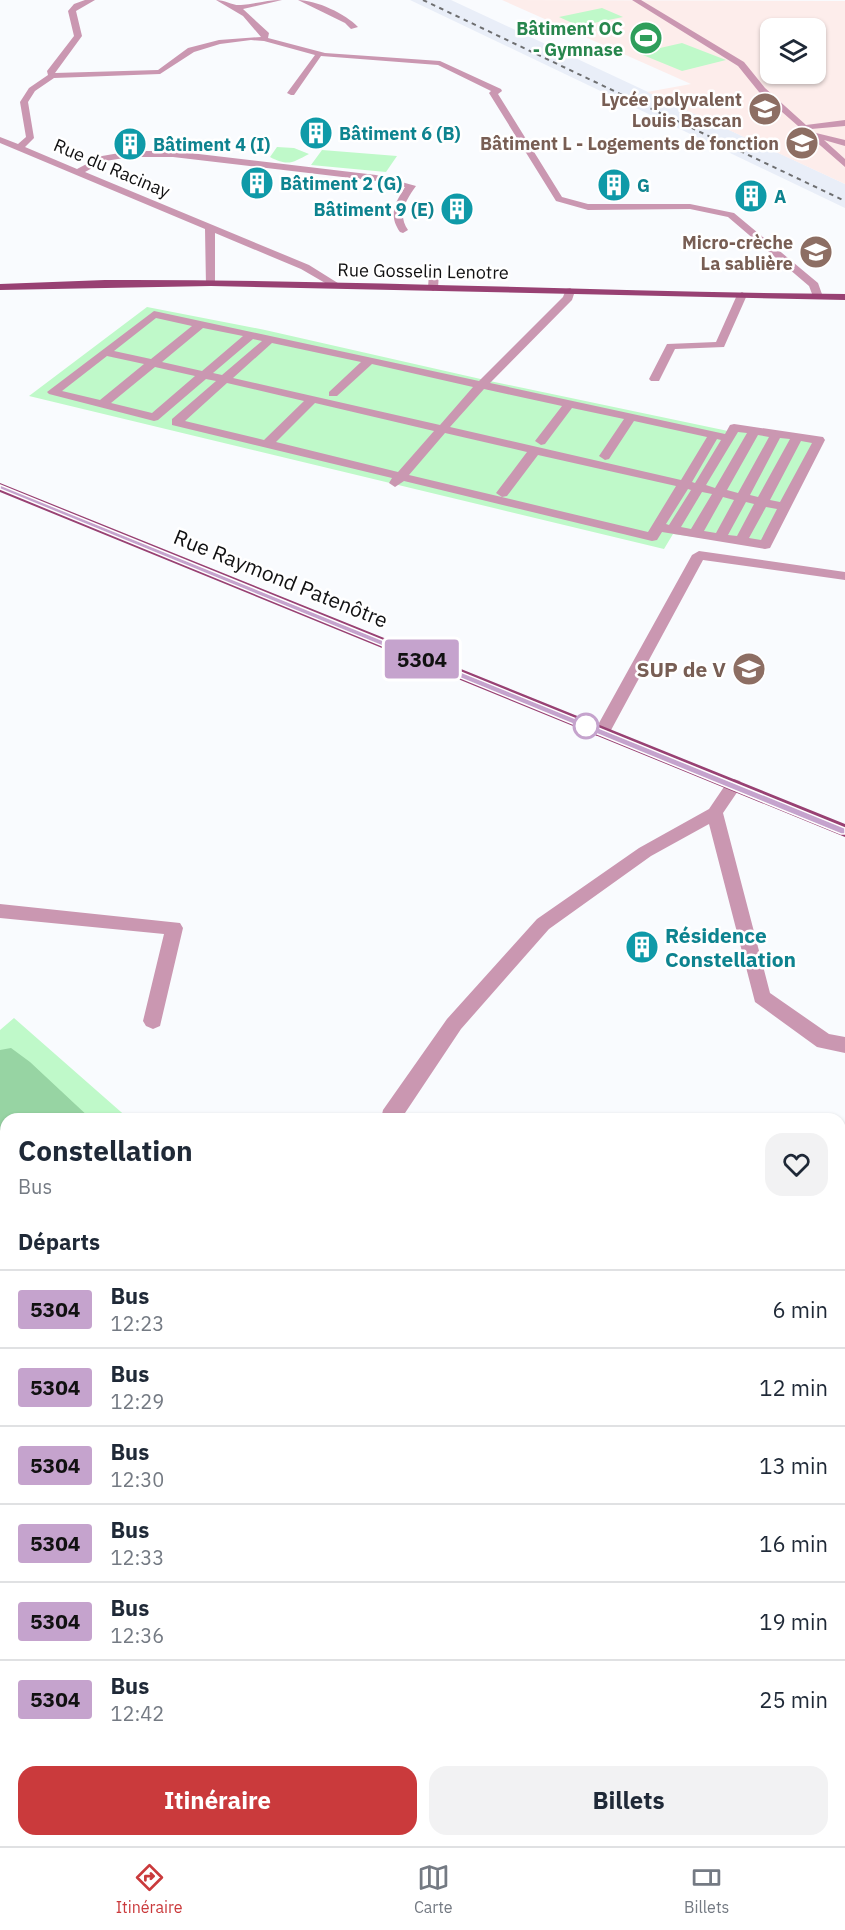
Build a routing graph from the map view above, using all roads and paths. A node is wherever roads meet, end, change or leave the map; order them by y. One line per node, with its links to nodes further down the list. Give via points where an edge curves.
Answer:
1 (91, 0): 10 (street, via 72,11 78,36 51,71)
2 (220, 0): 6 (street)
3 (278, 0): 6 (street)
4 (302, 0): 7 (street)
5 (636, 0): 13 (street, via 741,64 762,90)
6 (238, 8): 8 (street, via 266,34)
7 (354, 27)
8 (264, 39): 9 (street); 10 (street, via 234,39 197,48 160,72)
9 (319, 54): 11 (street); 29 (street, via 440,63 498,91 493,93 559,198 587,208 719,210 731,215 814,285)
10 (52, 76): 17 (street, via 26,97 30,138)
11 (291, 93)
12 (845, 123): 13 (street)
13 (806, 127): 14 (street)
14 (815, 136): 16 (street); 18 (street)
15 (0, 140): 17 (street, Rue du Racinay)
16 (845, 143)
17 (20, 147): 19 (street, Rue du Racinay)
18 (845, 164)
19 (78, 172): 20 (street, Rue du Racinay); 21 (street, via 102,159 172,154 376,178 411,186 397,215 396,221)
20 (210, 228): 23 (street); 24 (street, Rue du Racinay, via 305,267)
21 (403, 230)
22 (434, 273): 26 (street)
23 (210, 284): 24 (main road, Rue Gosselin Lenotre); 25 (main road, Rue Gosselin Lenotre)
24 (336, 285): 26 (main road, Rue Gosselin Lenotre)
25 (0, 287)
26 (433, 288): 27 (main road, Rue Gosselin Lenotre)
27 (570, 291): 28 (main road, Rue Gosselin Lenotre); 40 (street, via 568,298)
28 (742, 295): 29 (main road, Rue Gosselin Lenotre); 39 (street, via 720,345 672,346)
29 (818, 297): 30 (main road, Rue Gosselin Lenotre)
30 (845, 297)
31 (201, 324): 32 (street); 34 (street, via 154,314); 36 (street)
32 (251, 335): 33 (street); 37 (street)
33 (270, 339): 35 (street); 38 (street)
34 (105, 352): 36 (street); 43 (street, via 53,392)
35 (369, 361): 40 (street); 41 (street)
36 (153, 363): 37 (street); 43 (street)
37 (204, 374): 38 (street); 43 (street, via 154,417)
38 (225, 379): 42 (street); 52 (street, via 176,422)
39 (655, 379)
40 (481, 385): 44 (street); 46 (street)
41 (333, 394)
42 (313, 399): 46 (street); 52 (street)
43 (102, 404)
44 (569, 404): 45 (street); 53 (street)
45 (631, 417): 48 (street); 54 (street)
46 (442, 429): 53 (street); 55 (street)
47 (754, 432): 49 (street); 51 (street, via 734,428); 59 (street)
48 (714, 435): 51 (street); 56 (street)
49 (776, 435): 50 (street); 61 (street)
50 (796, 437): 62 (street); 63 (street, via 819,440)
51 (728, 438): 58 (street)
52 (267, 444): 55 (street)
53 (538, 445): 56 (street); 60 (street)
54 (605, 456)
55 (398, 480): 64 (street, via 652,537)
56 (684, 484): 58 (street); 64 (street)
57 (0, 487): 70 (main road, Rue Raymond Patenôtre)
58 (698, 487): 59 (street); 65 (street)
59 (720, 492): 61 (street); 66 (street)
60 (502, 493)
61 (742, 497): 62 (street); 67 (street)
62 (762, 502): 63 (street); 68 (street)
63 (784, 507): 68 (street, via 765,545)
64 (658, 527): 65 (street)
65 (673, 530): 66 (street)
66 (695, 534): 67 (street)
67 (720, 538): 68 (street)
68 (741, 541)
69 (845, 576): 70 (street, via 699,555)
70 (602, 732): 71 (main road, Rue Raymond Patenôtre)
71 (734, 785): 72 (street); 73 (main road, Rue Raymond Patenôtre)
72 (714, 813): 76 (street, via 762,997 824,1041); 77 (street, via 645,852 543,924 454,1024)
73 (845, 831)
74 (0, 911): 75 (street, via 174,928)
75 (153, 1021)
76 (845, 1045)
77 (392, 1113)

